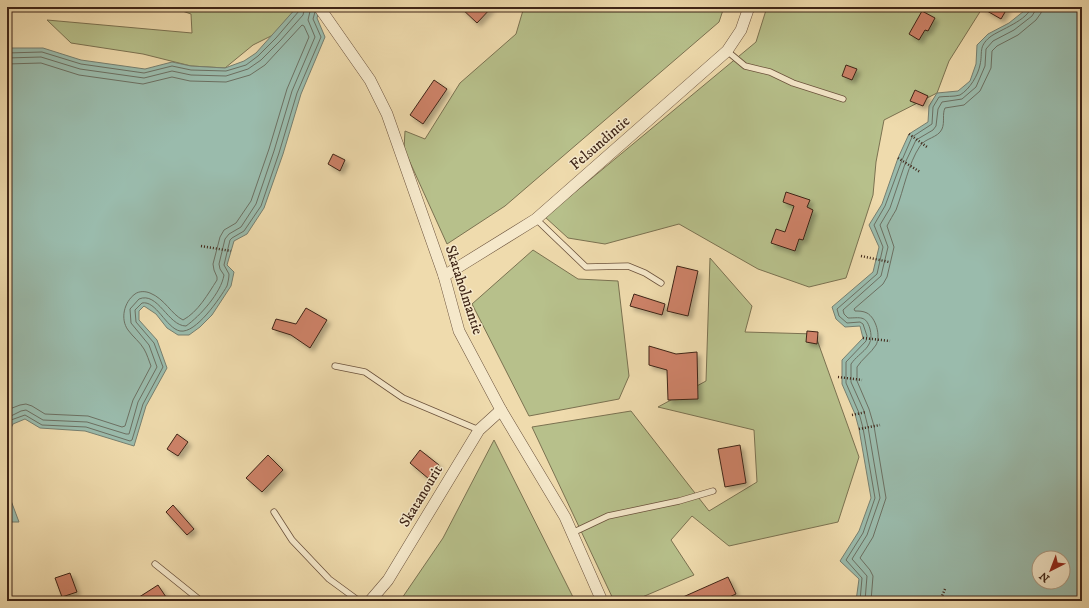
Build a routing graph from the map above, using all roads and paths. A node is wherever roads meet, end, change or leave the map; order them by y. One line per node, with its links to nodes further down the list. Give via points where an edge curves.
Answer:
1 (319, 7): 14 (street, Skataholmantie, via 370,80 387,114)
2 (749, 7): 3 (street, Felsundintie, via 741,30)
3 (727, 51): 4 (lane, via 745,66 770,72 793,83); 9 (street, Felsundintie)
4 (843, 99)
5 (909, 134): 6 (path)
6 (927, 147)
7 (898, 158): 8 (path)
8 (920, 172)
9 (536, 219): 14 (street, Felsundintie); 15 (lane, via 586,267 628,266)
10 (201, 246): 11 (path)
11 (231, 251)
12 (861, 256): 13 (path)
13 (889, 262)
14 (444, 276): 21 (street, Skataholmantie, via 459,331)
15 (661, 283)
16 (863, 338): 17 (path)
17 (890, 341)
18 (335, 366): 26 (lane, via 365,372 403,398)
19 (838, 377): 20 (path)
20 (862, 380)
21 (501, 410): 26 (street, Skatanourit); 31 (street, Skataholmantie)
22 (866, 412): 23 (path)
23 (852, 415)
24 (880, 424): 25 (path)
25 (859, 429)
26 (480, 430): 36 (street, Skatanourit, via 388,580)
27 (7, 444): 28 (path)
28 (10, 446)
29 (713, 491): 31 (lane, via 608,516)
30 (274, 512): 35 (lane, via 292,540 329,579)
31 (572, 533): 37 (street, Skataholmantie)
32 (156, 564): 34 (lane)
33 (945, 589): 38 (path)
34 (201, 601)
35 (359, 601)
36 (370, 601)
37 (602, 601)
38 (940, 601)

